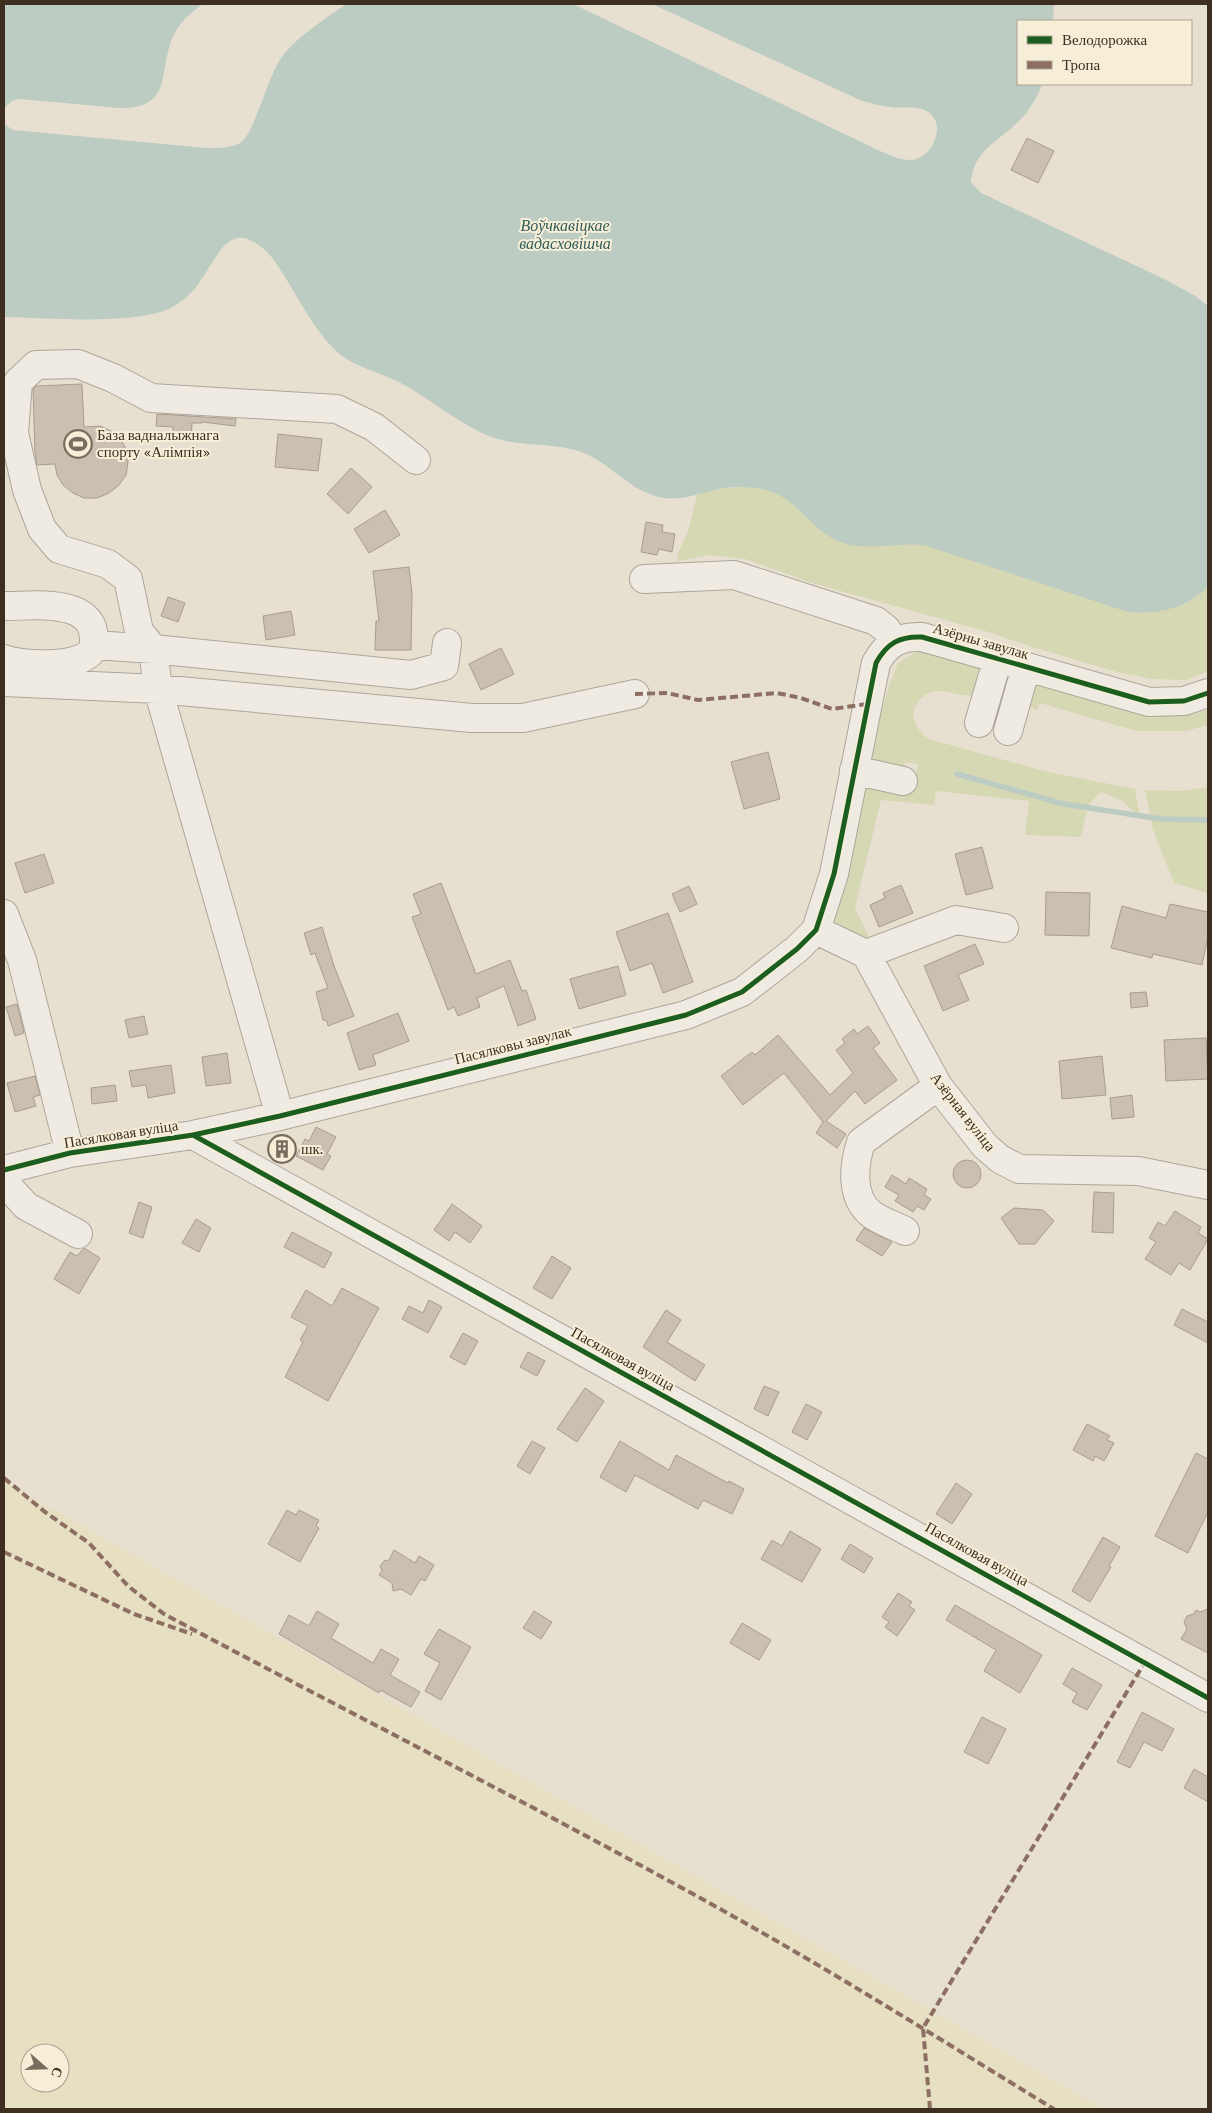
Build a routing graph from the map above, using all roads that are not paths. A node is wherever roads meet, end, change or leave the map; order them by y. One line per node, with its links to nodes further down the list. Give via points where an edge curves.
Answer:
1 (416, 460): 7 (street, via 374,427 337,409 151,398 114,378 78,364 36,365 18,382 14,432 27,490 42,529 60,549 108,564 128,579 139,631)
2 (644, 579): 4 (street, via 734,575 876,621)
3 (4, 606): 6 (street, via 70,609 92,624)
4 (894, 641): 8 (street, Азёрны завулак, via 908,636 922,637); 17 (street, via 882,651 876,663)
5 (448, 642): 7 (street, via 444,666 411,676)
6 (94, 645): 7 (street); 9 (street, via 90,653 67,664)
7 (153, 649): 12 (street)
8 (998, 658): 10 (street, Азёрны завулак); 15 (street)
9 (4, 659)
10 (1026, 667): 13 (street, Азёрны завулак, via 1149,702 1184,701); 16 (street)
11 (4, 682): 12 (street)
12 (158, 689): 14 (street, via 472,718 523,718); 24 (street)
13 (1208, 693)
14 (635, 694)
15 (979, 723)
16 (1008, 731)
17 (854, 770): 18 (street); 21 (street, via 834,874)
18 (903, 781)
19 (4, 914): 26 (street, via 22,960)
20 (1004, 928): 22 (street, via 956,920)
21 (816, 930): 22 (street); 24 (street, Пасялковы завулак, via 742,992 686,1015)
22 (866, 954): 23 (street, Азёрная вуліца)
23 (938, 1086): 29 (street, Азёрная вуліца, via 985,1146 1000,1159 1019,1168 1138,1171); 30 (street, via 861,1142 856,1158 857,1188 862,1203 870,1213)
24 (280, 1116): 25 (street, Пасялковы завулак)
25 (193, 1135): 26 (street, Пасялковая вуліца); 32 (street, Пасялковая вуліца)
26 (70, 1153): 27 (street, Пасялковая вуліца)
27 (4, 1170)
28 (4, 1182): 31 (street, via 26,1206)
29 (1208, 1185)
30 (905, 1231)
31 (78, 1234)
32 (1208, 1698)

